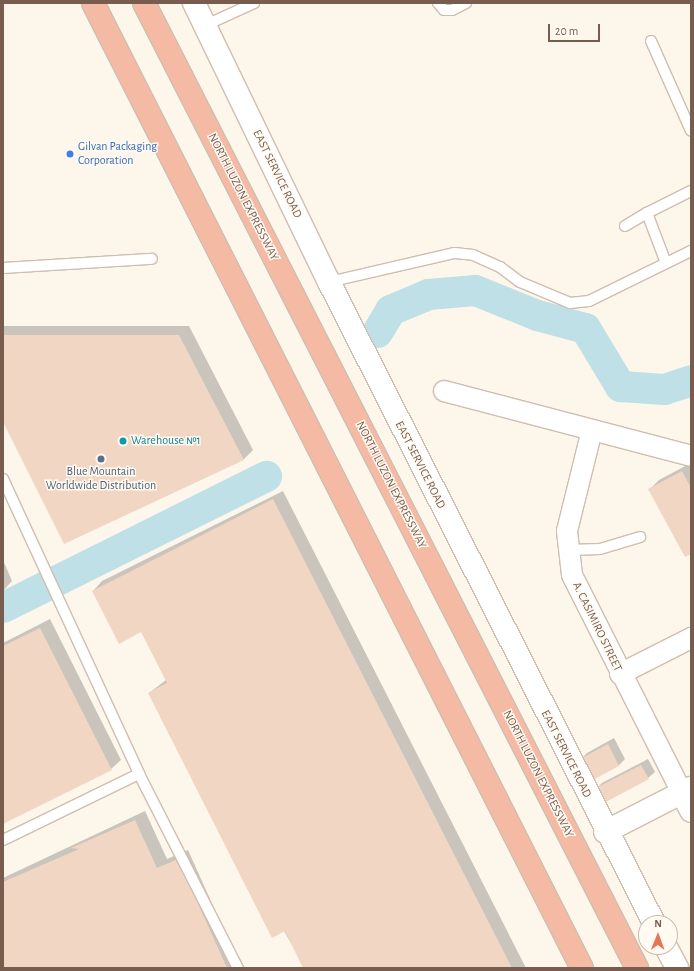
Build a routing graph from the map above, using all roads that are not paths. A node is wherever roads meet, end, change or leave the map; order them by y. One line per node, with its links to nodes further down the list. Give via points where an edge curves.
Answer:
1 (93, 3): 33 (highway)
2 (144, 3): 34 (highway, NORTH LUZON EXPRESSWAY)
3 (194, 3): 7 (street, EAST SERVICE ROAD)
4 (438, 3): 5 (lane, via 444,10 452,10)
5 (466, 3)
6 (252, 4): 7 (lane)
7 (206, 25): 17 (street, EAST SERVICE ROAD)
8 (651, 41): 9 (lane)
9 (691, 130)
10 (691, 191): 11 (lane)
11 (647, 214): 12 (lane); 15 (lane)
12 (625, 226)
13 (691, 251): 15 (lane)
14 (152, 259): 16 (lane)
15 (666, 263): 17 (lane, via 589,301 570,303 520,282 500,267 473,255 455,253)
16 (3, 268)
17 (329, 282): 28 (street, EAST SERVICE ROAD)
18 (444, 391): 19 (street)
19 (592, 430): 20 (street); 23 (street, A. CASIMIRO STREET, via 567,531)
20 (691, 456)
21 (3, 479): 26 (lane)
22 (640, 537): 23 (lane, via 600,549)
23 (568, 550): 25 (street, A. CASIMIRO STREET, via 572,575)
24 (691, 638): 25 (street)
25 (620, 674): 27 (street, A. CASIMIRO STREET)
26 (138, 774): 29 (lane); 32 (lane)
27 (688, 797): 28 (street)
28 (605, 832): 30 (street, EAST SERVICE ROAD)
29 (3, 840)
30 (650, 915)
31 (670, 955): 35 (street)
32 (238, 968)
33 (582, 968)
34 (637, 968)
35 (677, 968)

